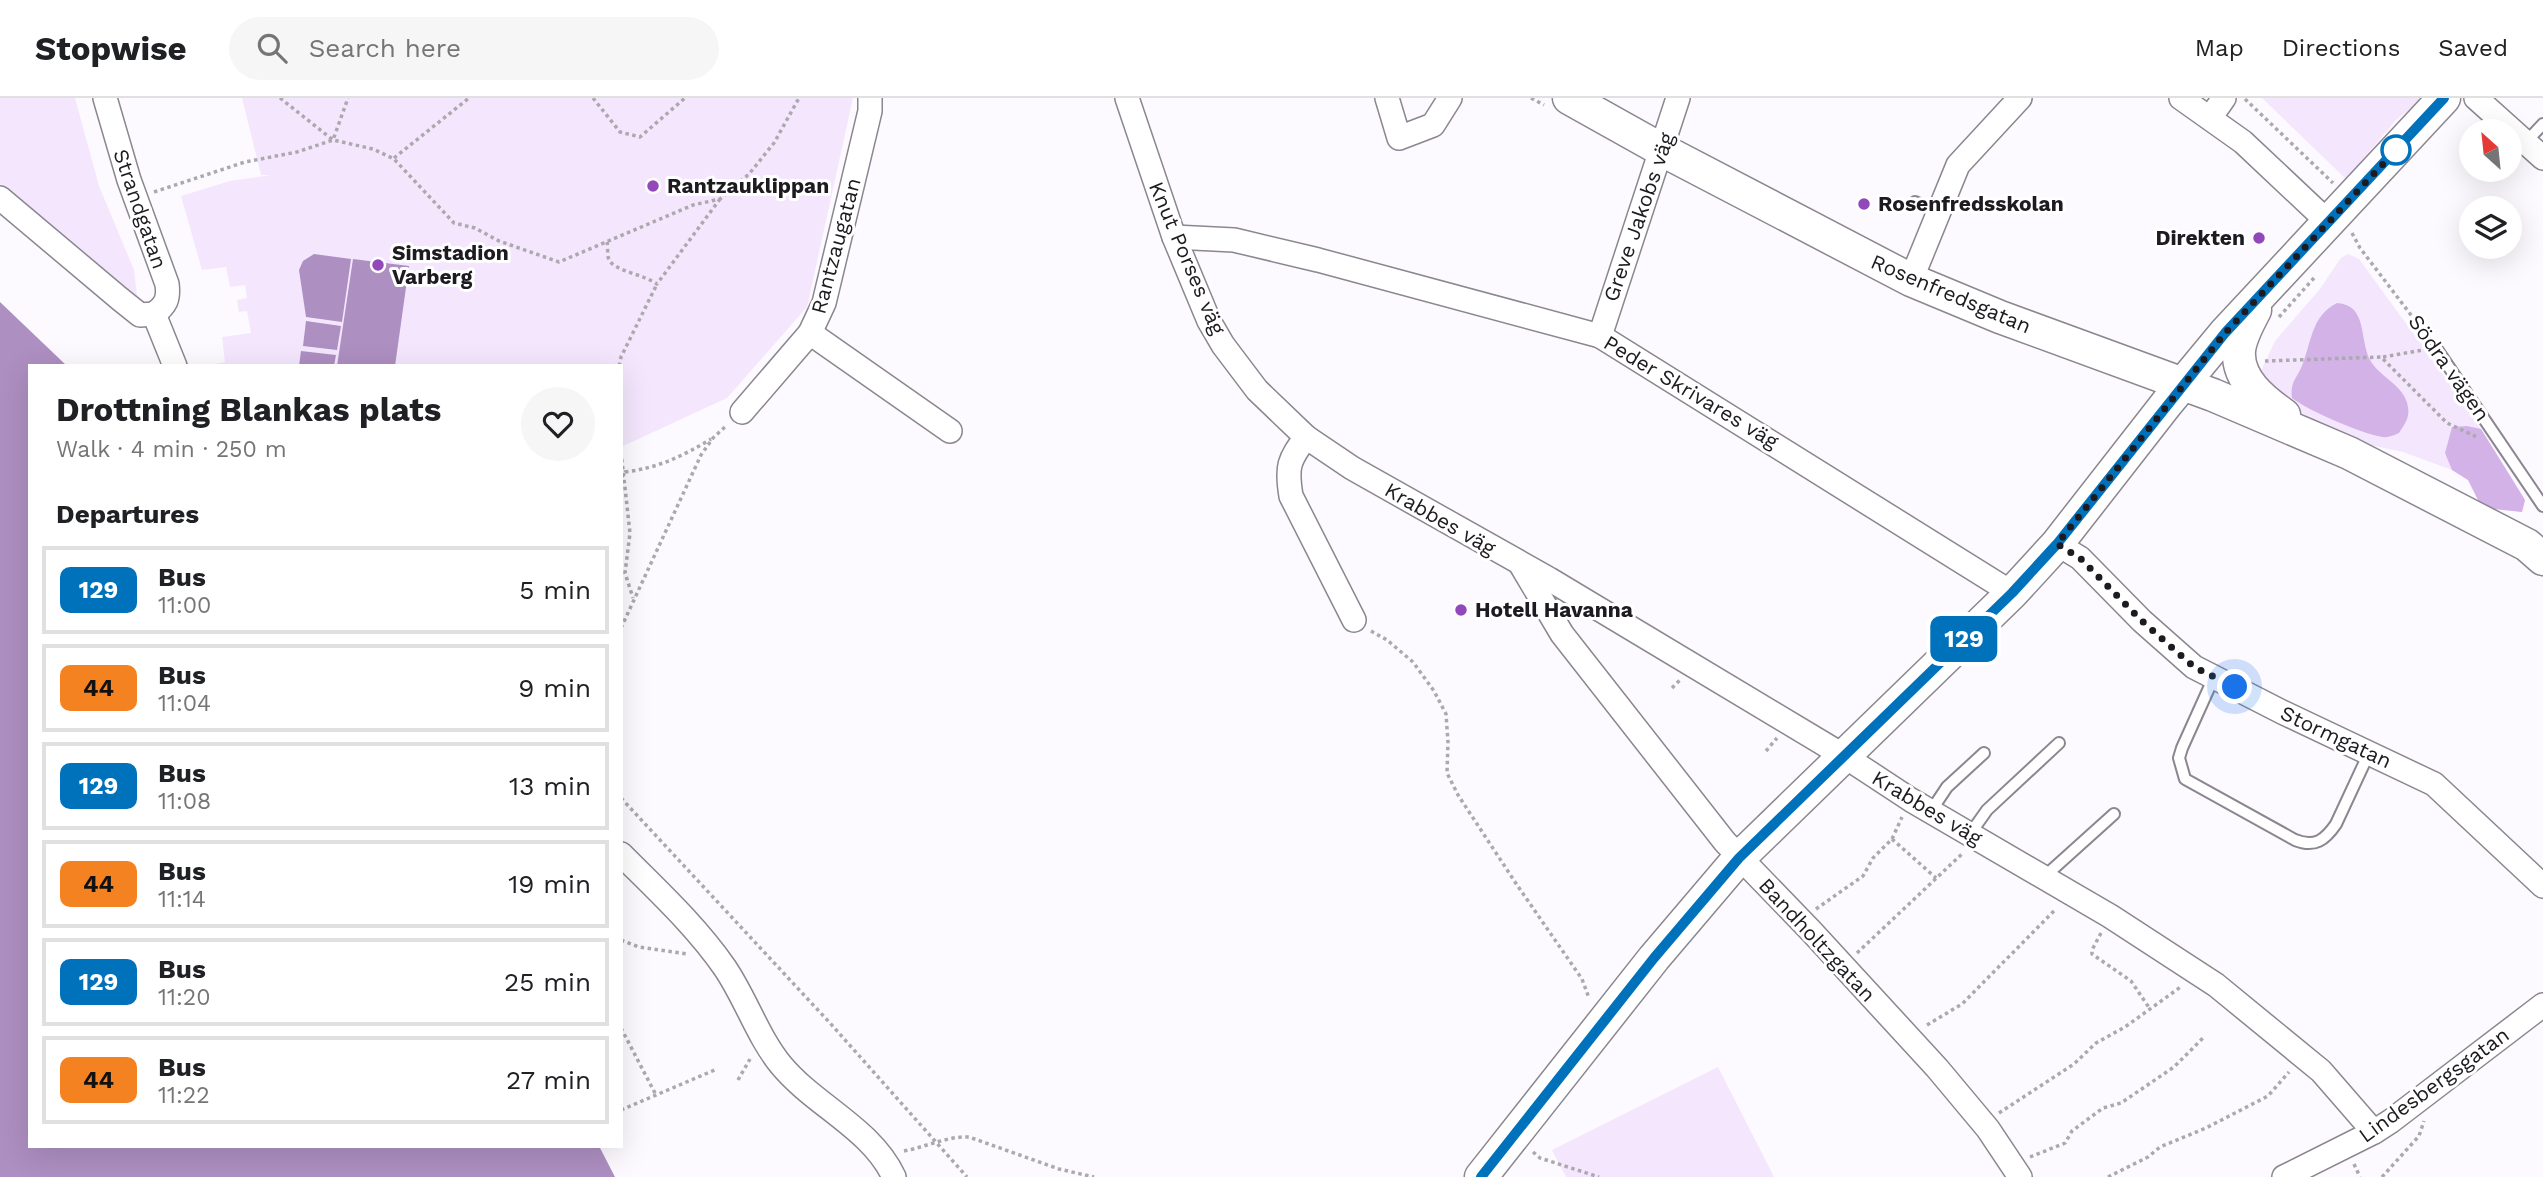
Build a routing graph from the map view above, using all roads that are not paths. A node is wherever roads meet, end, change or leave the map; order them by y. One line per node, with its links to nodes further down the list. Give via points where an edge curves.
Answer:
1 (105, 98): 24 (street, Strandgatan, via 167,284 165,306)
2 (870, 98): 25 (street, Rantzaugatan, via 824,303)
3 (1127, 98): 21 (street, Knut Porses väg)
4 (1387, 98): 5 (street, via 1399,138 1433,125)
5 (1450, 98)
6 (1569, 98): 15 (street, Rosenfredsgatan)
7 (1678, 98): 15 (street, Greve Jakobs väg)
8 (2020, 98): 19 (street, via 1958,164)
9 (2181, 98): 13 (street)
10 (2224, 98): 13 (street)
11 (2444, 98): 20 (street, via 2351,198)
12 (2476, 98): 16 (street)
13 (2210, 118): 20 (street)
14 (2543, 124): 16 (lane)
15 (1662, 150): 22 (street, Rosenfredsgatan); 26 (street, Greve Jakobs väg)
16 (2534, 150)
17 (0, 198): 24 (street, via 140,315)
18 (1915, 202): 19 (lane)
19 (1939, 212): 22 (street)
20 (2340, 227): 23 (street)
21 (1174, 237): 26 (street, Peder Skrivares väg, via 1234,240); 32 (street, Knut Porses väg, via 1223,345 1257,390)
22 (1911, 280): 29 (street, Rosenfredsgatan)
23 (2263, 292): 29 (street); 33 (street, Rosenfredsgatan, via 2239,350 2249,384 2267,403)
24 (154, 314): 28 (street)
25 (810, 333): 30 (street, Rantzaugatan); 31 (street)
26 (1600, 336): 38 (street, Peder Skrivares väg)
27 (2436, 348): 34 (lane, Södra vägen)
28 (174, 364)
29 (2182, 385): 33 (street, Rosenfredsgatan); 35 (street)
30 (742, 412)
31 (950, 431)
32 (1306, 437): 37 (street, Krabbes väg, via 1403,499); 39 (street, via 1290,459 1291,496)
33 (2349, 453): 36 (street, Rosenfredsgatan)
34 (2543, 506)
35 (2057, 544): 38 (street); 40 (street, Stormgatan, via 2080,558 2194,667)
36 (2535, 547)
37 (1520, 564): 44 (street, Krabbes väg); 49 (street, Bandholtzgatan, via 1562,635)
38 (2012, 593): 44 (street)
39 (1354, 620)
40 (2214, 677): 43 (street, Stormgatan); 43 (lane, via 2179,758 2185,779 2295,840 2312,844 2329,835)
41 (2059, 743): 47 (lane, via 1987,810)
42 (1984, 753): 45 (lane, via 1947,787)
43 (2369, 753): 51 (street, Stormgatan, via 2434,784)
44 (1844, 756): 45 (street, Krabbes väg); 49 (street)
45 (1931, 811): 47 (street, Krabbes väg)
46 (2114, 814): 50 (lane)
47 (1971, 835): 50 (street, Krabbes väg)
48 (623, 856): 55 (street, via 717,958 780,1064 873,1144)
49 (1739, 858): 54 (street, Bandholtzgatan, via 1908,1037 1983,1124); 56 (street)
50 (2044, 877): 53 (street, Krabbes väg, via 2216,985 2321,1071)
51 (2543, 886)
52 (2543, 1005): 53 (street, Lindesbergsgatan)
53 (2374, 1132): 57 (street, Lindesbergsgatan)
54 (2017, 1172)
55 (894, 1177)
56 (1481, 1177)
57 (2284, 1177)

